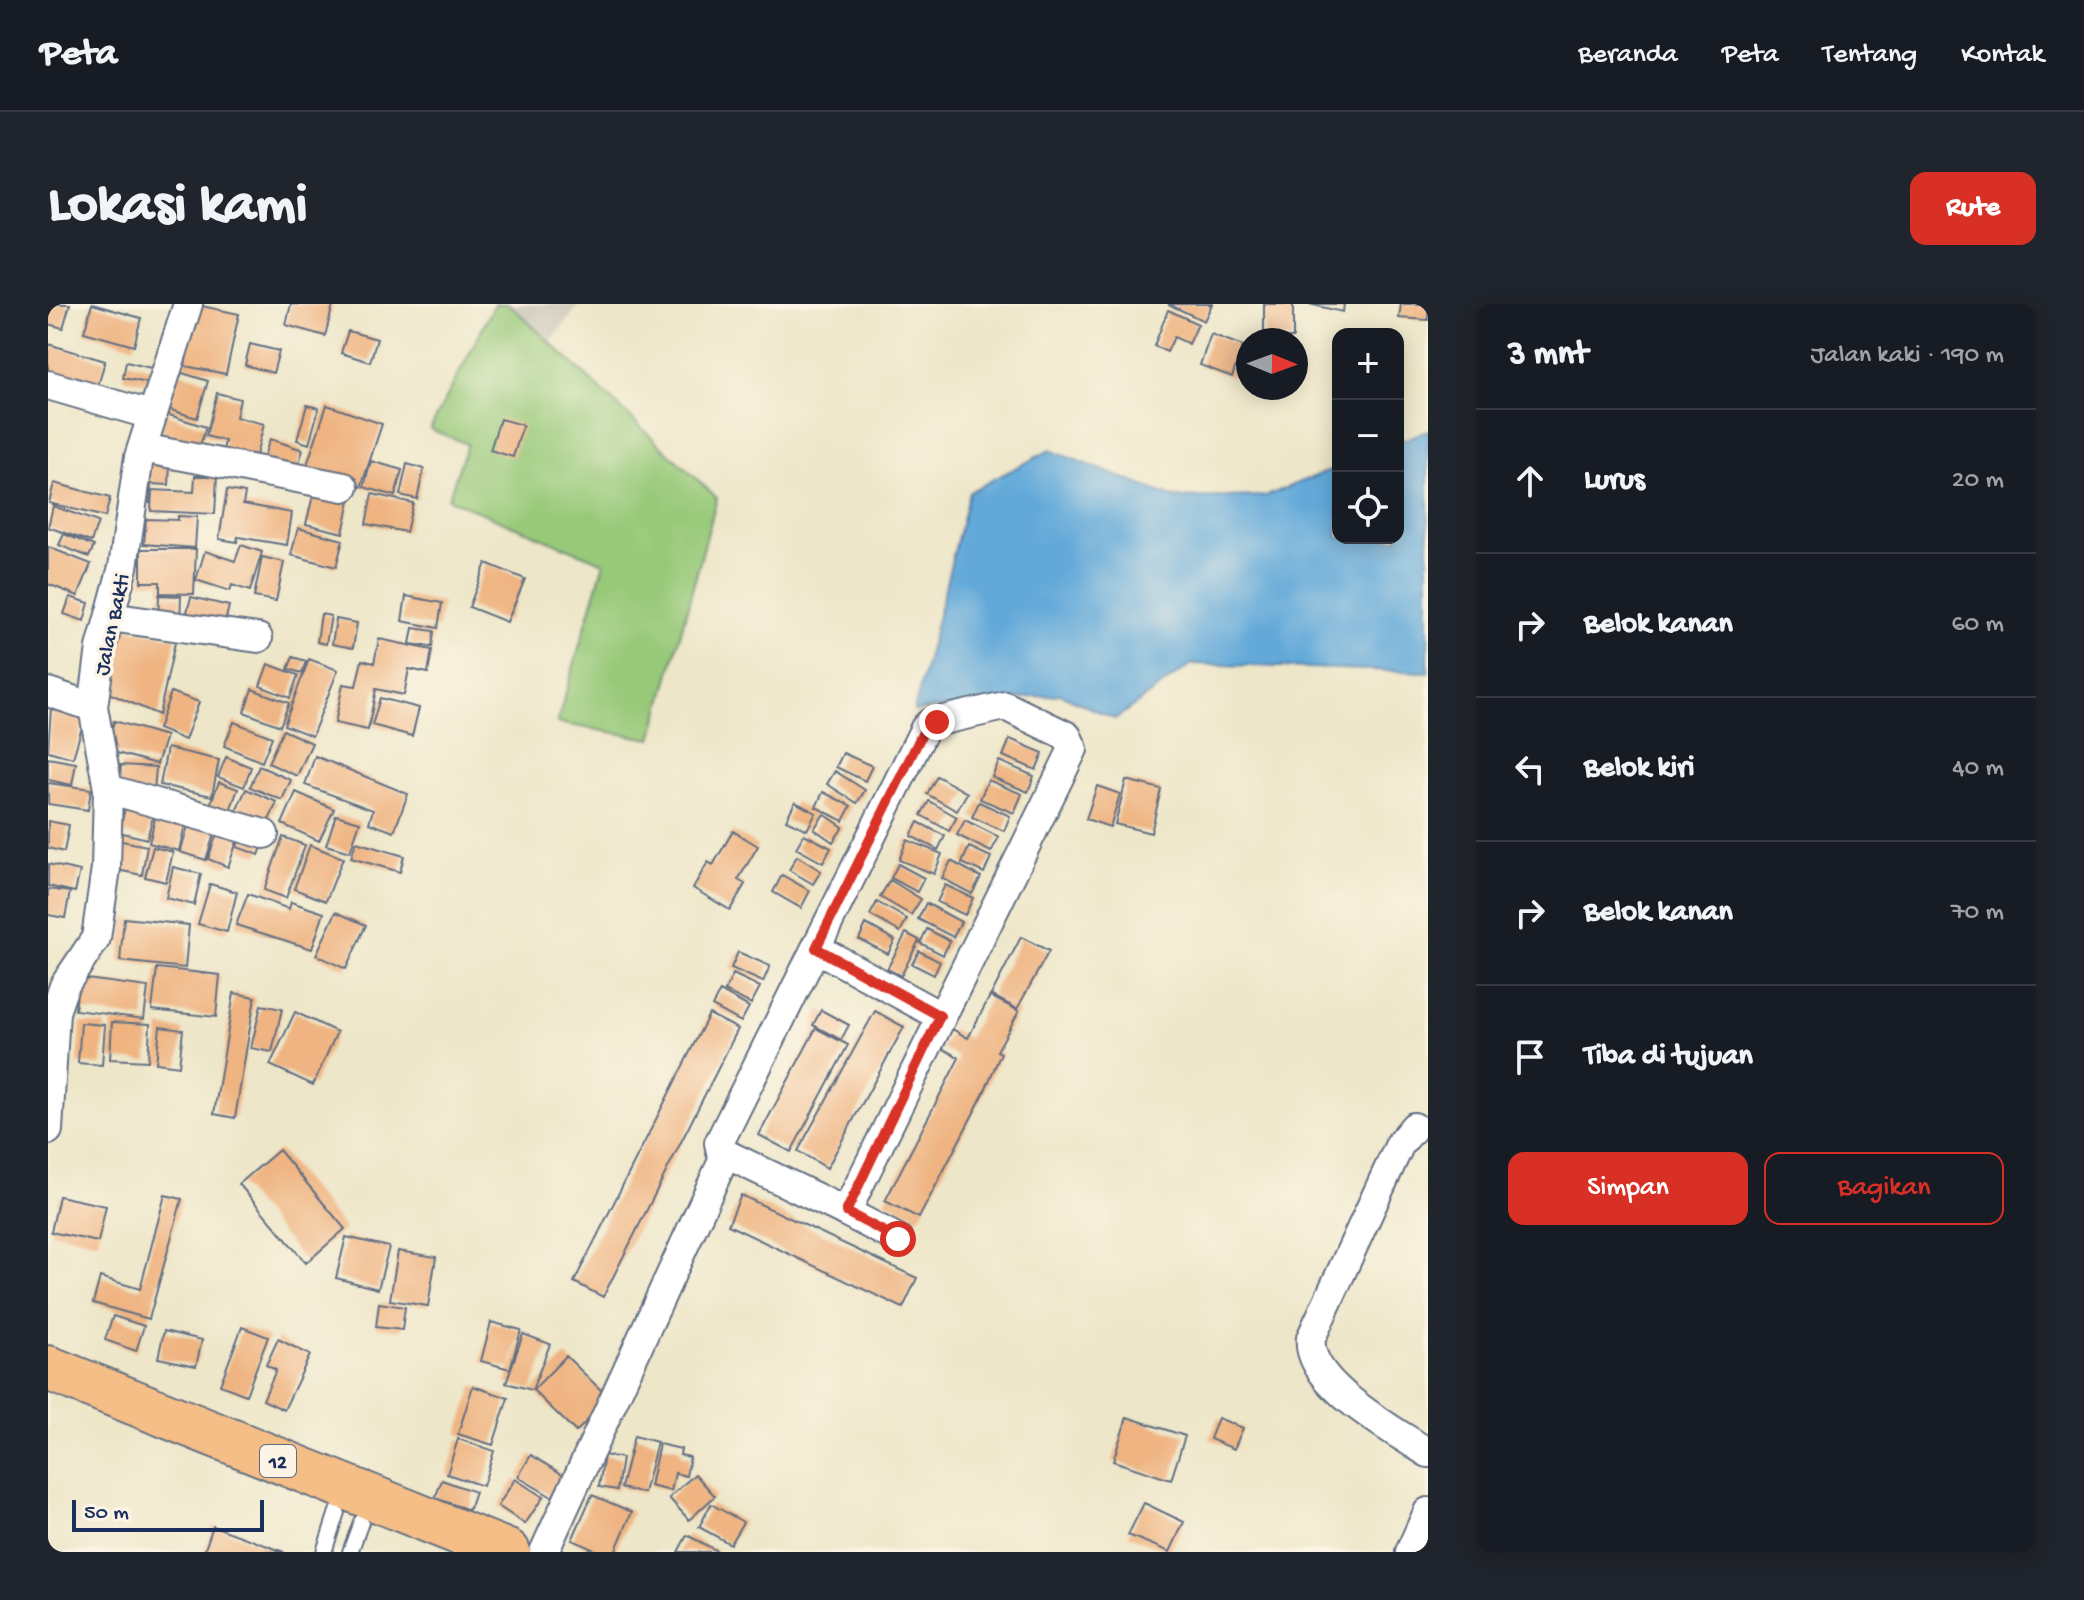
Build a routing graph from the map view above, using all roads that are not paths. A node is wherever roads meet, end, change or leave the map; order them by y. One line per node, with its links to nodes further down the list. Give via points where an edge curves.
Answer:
1 (188, 304): 3 (street, Jalan Bakti)
2 (48, 385): 3 (street)
3 (151, 415): 4 (street, Jalan Bakti)
4 (142, 448): 5 (street); 6 (street, Jalan Bakti)
5 (344, 487)
6 (110, 617): 7 (street); 9 (street, Jalan Bakti)
7 (258, 638)
8 (48, 692): 9 (street)
9 (93, 707): 10 (street, Jalan Bakti)
10 (108, 789): 11 (street); 15 (street, Jalan Bakti, via 101,917 96,938 64,986 55,1012)
11 (264, 834)
12 (816, 948): 13 (street); 13 (street, via 930,723 1005,706 1067,736 1073,749); 16 (street, via 719,1143)
13 (940, 1016): 17 (street)
14 (1414, 1127): 21 (street, via 1400,1144 1311,1338 1309,1353 1348,1398)
15 (48, 1130)
16 (726, 1154): 17 (street); 26 (street)
17 (846, 1212): 18 (street)
18 (898, 1239)
19 (48, 1368): 23 (highway, 12)
20 (48, 1393): 23 (highway, 12)
21 (1428, 1453)
22 (1428, 1512): 27 (street)
23 (346, 1524): 24 (highway, 12); 25 (highway, 12)
24 (437, 1552)
25 (508, 1552)
26 (544, 1552)
27 (1410, 1552)

